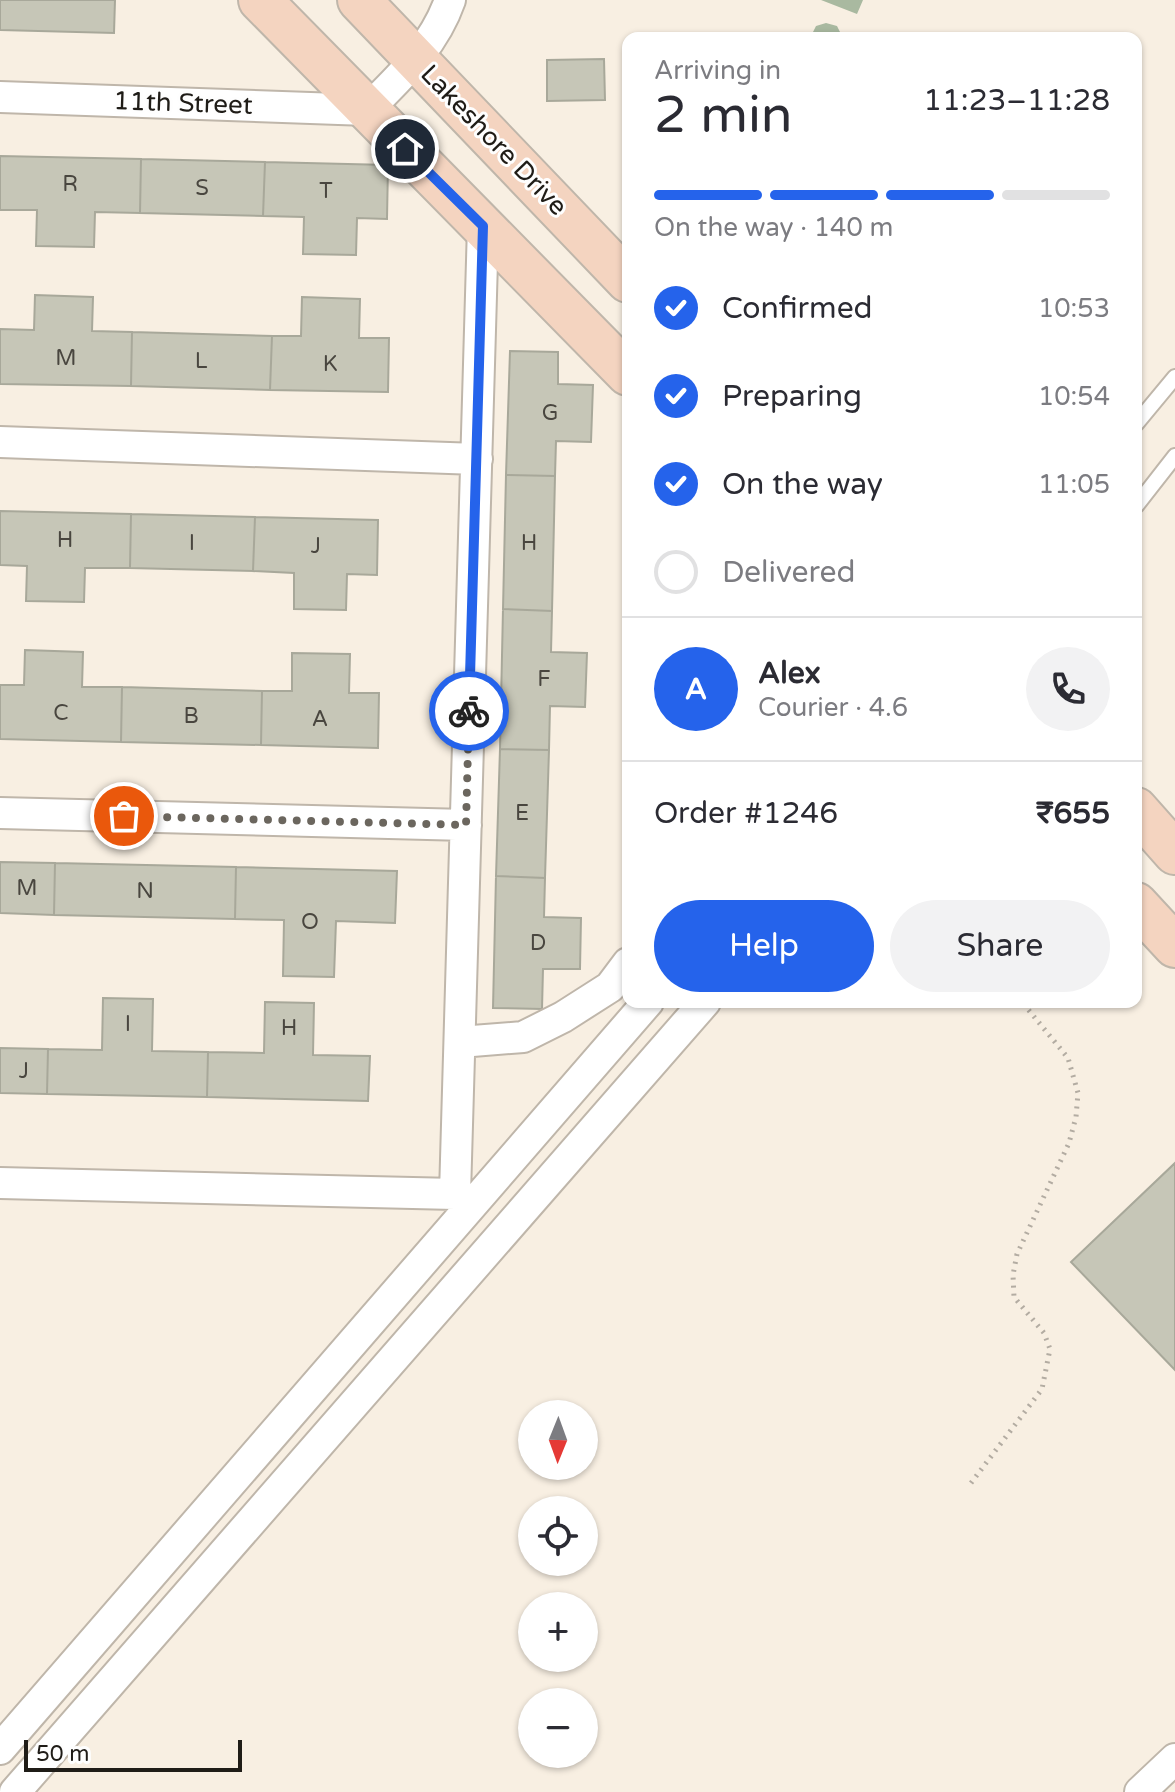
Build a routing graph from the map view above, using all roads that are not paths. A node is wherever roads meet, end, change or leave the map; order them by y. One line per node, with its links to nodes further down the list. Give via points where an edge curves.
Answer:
1 (260, 0): 6 (street)
2 (359, 0): 4 (street, Lakeshore Drive)
3 (450, 0): 4 (street)
4 (417, 59): 6 (street); 8 (street, Lakeshore Drive)
5 (0, 97): 6 (street, 11th Street)
6 (367, 110): 7 (street)
7 (483, 226): 9 (street); 14 (street)
8 (622, 275)
9 (622, 368)
10 (1175, 377): 11 (lane)
11 (1142, 417)
12 (0, 442): 14 (street)
13 (1175, 456): 15 (lane)
14 (477, 459): 18 (street)
15 (1142, 498)
16 (0, 813): 18 (street)
17 (1142, 816): 19 (street)
18 (466, 825): 25 (street)
19 (1175, 853)
20 (1142, 910): 21 (street)
21 (1175, 946)
22 (622, 971): 25 (street, via 610,987 523,1037)
23 (643, 1008): 27 (street)
24 (700, 1008): 29 (street)
25 (460, 1042): 26 (street, via 455,1194)
26 (0, 1183)
27 (0, 1749)
28 (1175, 1759): 30 (street)
29 (15, 1792)
30 (1140, 1792)

